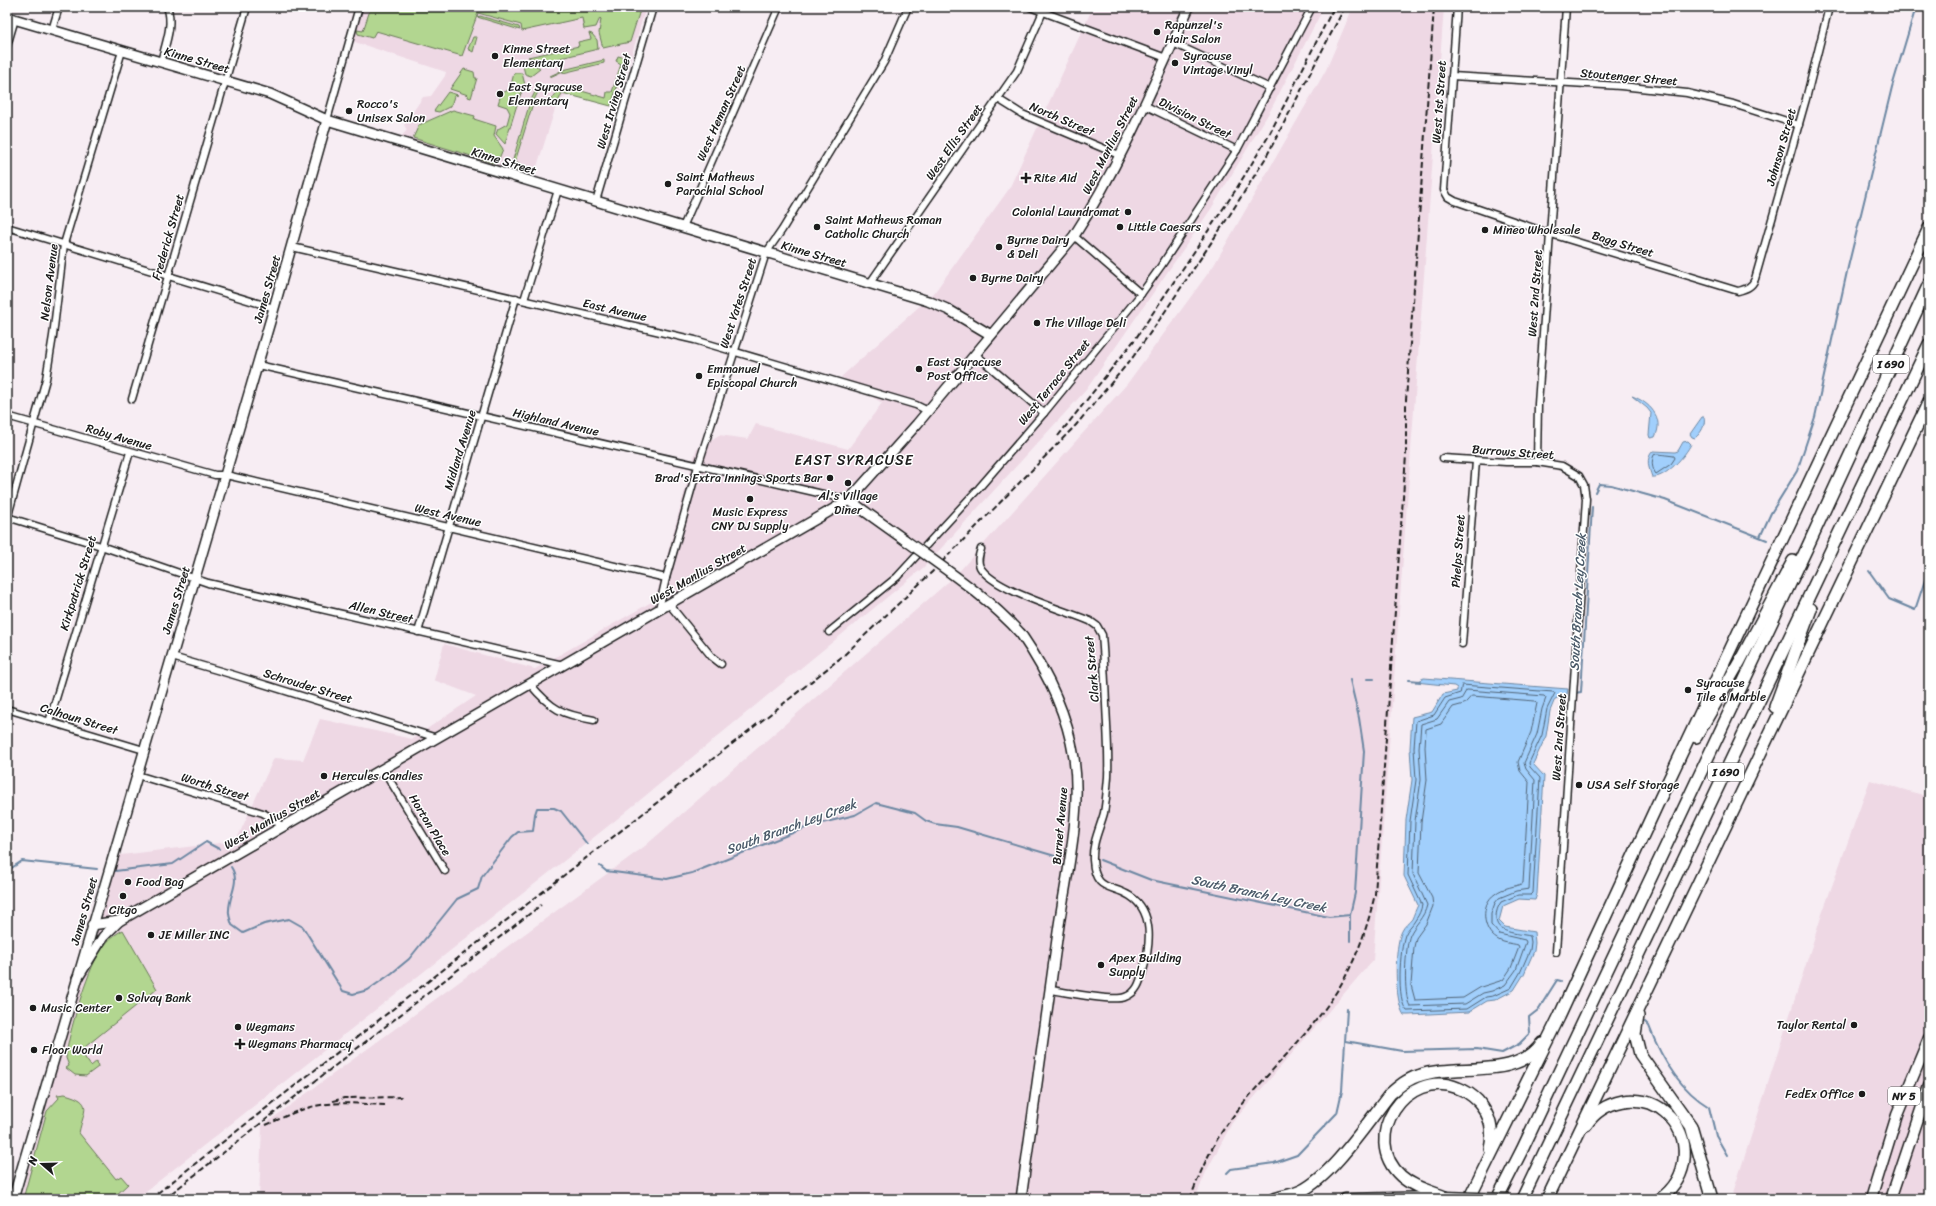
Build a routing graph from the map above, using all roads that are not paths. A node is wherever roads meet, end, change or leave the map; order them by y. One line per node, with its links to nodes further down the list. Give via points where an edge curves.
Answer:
1 (59, 7): 16 (street)
2 (167, 7): 21 (street, via 169,28)
3 (247, 7): 23 (street, Frederick Street)
4 (359, 7): 28 (street, James Street)
5 (653, 7): 34 (street, West Irving Street)
6 (779, 7): 36 (street, West Heman Street)
7 (908, 7): 42 (street, West Yates Street, via 884,62)
8 (1030, 7): 14 (street)
9 (1189, 7): 17 (street, West Manlius Street)
10 (1312, 7): 25 (street, West Terrace Street)
11 (1457, 7): 22 (street, West 1st Street)
12 (1566, 7): 24 (street, West 2nd Street)
13 (1829, 7): 29 (street, Johnson Street)
14 (1044, 9): 20 (street); 26 (street, West Ellis Street, via 1017,72)
15 (11, 18): 16 (street, Kinne Street); 18 (street)
16 (52, 30): 19 (street, Kinne Street)
17 (1173, 43): 20 (street, West Manlius Street); 25 (street)
18 (7, 46)
19 (122, 51): 21 (street, Kinne Street); 40 (street, Nelson Avenue)
20 (1166, 58): 27 (street, West Manlius Street)
21 (161, 62): 23 (street, Kinne Street)
22 (1452, 76): 24 (street, Stoutenger Street); 33 (street, West 1st Street, via 1444,190)
23 (224, 81): 28 (street, Kinne Street, via 276,96); 43 (street, Frederick Street)
24 (1560, 82): 29 (street, Stoutenger Street, via 1687,92); 38 (street, West 2nd Street)
25 (1270, 88): 30 (street, West Terrace Street)
26 (998, 98): 31 (street, North Street, via 1022,114); 44 (street, West Ellis Street)
27 (1144, 105): 30 (street, Division Street); 31 (street, West Manlius Street)
28 (327, 120): 32 (street, Kinne Street); 41 (street, James Street)
29 (1798, 125): 46 (street, Johnson Street, via 1755,279)
30 (1237, 150): 47 (street, West Terrace Street)
31 (1119, 155): 39 (street, West Manlius Street)
32 (558, 190): 34 (street, Kinne Street); 49 (street)
33 (1449, 198): 38 (street, Bagg Street)
34 (596, 202): 36 (street, Kinne Street)
35 (7, 227): 40 (street)
36 (683, 227): 42 (street, Kinne Street)
37 (1929, 228): 96 (highway)
38 (1551, 234): 46 (street, Bagg Street, via 1730,289); 67 (street, West 2nd Street, via 1538,404)
39 (1074, 236): 47 (street); 51 (street, West Manlius Street)
40 (64, 244): 43 (street); 62 (street, Nelson Avenue, via 46,379)
41 (292, 247): 48 (street, East Avenue); 50 (street, James Street)
42 (766, 253): 44 (street, Kinne Street); 53 (street, West Yates Street)
43 (168, 276): 50 (street); 56 (street, Frederick Street)
44 (870, 283): 51 (street, Kinne Street, via 928,301)
45 (1929, 284): 63 (highway, I 690)
46 (1746, 289)
47 (1141, 294): 59 (street, West Terrace Street)
48 (516, 298): 49 (street, East Avenue); 61 (street, Midland Avenue)
49 (524, 300): 53 (street, East Avenue)
50 (274, 308): 55 (street, James Street)
51 (991, 335): 54 (street, West Manlius Street)
52 (1929, 344): 76 (highway, I 690)
53 (734, 350): 58 (street, East Avenue, via 916,405); 68 (street, West Yates Street)
54 (975, 354): 58 (street, West Manlius Street); 59 (street)
55 (258, 365): 61 (street, Highland Avenue); 69 (street, James Street)
56 (132, 399)
57 (1929, 401): 95 (highway)
58 (928, 411): 71 (street, West Manlius Street)
59 (1044, 413): 82 (street, West Terrace Street, via 897,577)
60 (7, 416): 62 (street, Roby Avenue)
61 (481, 416): 68 (street, Highland Avenue); 73 (street, Midland Avenue)
62 (34, 424): 64 (street, Roby Avenue); 72 (street, Nelson Avenue)
63 (1854, 443): 96 (highway, via 1740,661); 116 (highway, I 690)
64 (130, 452): 69 (street, Roby Avenue, via 215,475); 74 (street, Kirkpatrick Street)
65 (1444, 458): 66 (street, Burrows Street)
66 (1476, 461): 67 (street, Burrows Street); 83 (street, Phelps Street)
67 (1537, 462): 70 (street, Burrows Street, via 1562,466)
68 (698, 466): 71 (street, Highland Avenue); 78 (street, West Yates Street)
69 (226, 475): 73 (street, West Avenue); 77 (street, James Street)
70 (1579, 476): 101 (street, West 2nd Street, via 1584,485 1586,499)
71 (849, 500): 79 (street, West Manlius Street); 104 (street, Burnet Avenue, bridge, via 978,594 1009,620 1034,654 1059,701 1071,741 1076,804 1071,855)
72 (7, 518): 74 (street, Allen Street)
73 (448, 527): 78 (street, West Avenue); 81 (street, Midland Avenue)
74 (101, 546): 77 (street, Allen Street); 90 (street, Kirkpatrick Street)
75 (981, 549): 104 (street, Clark Street, via 978,556 980,566 992,579 1012,590 1090,621 1097,626 1102,635 1108,777 1104,812 1093,848 1093,860 1100,883 1130,896 1138,904 1145,916 1150,940 1141,978 1134,992 1124,998)
76 (1828, 558): 95 (highway, via 1769,724); 118 (highway, I 690)
77 (195, 578): 81 (street, Allen Street); 84 (street, James Street)
78 (666, 578): 80 (street, West Yates Street)
79 (669, 604): 80 (street, West Manlius Street); 85 (street, via 712,658)
80 (660, 609): 86 (street, West Manlius Street)
81 (418, 632): 86 (street, Allen Street)
82 (829, 632)
83 (1462, 644)
84 (172, 657): 91 (street, Schrouder Street); 92 (street, James Street)
85 (721, 664)
86 (563, 665): 87 (street, West Manlius Street)
87 (530, 684): 89 (street, via 554,708 567,715); 91 (street, West Manlius Street)
88 (7, 709): 90 (street, Calhoun Street)
89 (594, 720)
90 (49, 722): 92 (street, Calhoun Street)
91 (436, 738): 93 (street, West Manlius Street)
92 (144, 750): 94 (street, James Street)
93 (383, 769): 97 (street, West Manlius Street); 98 (street, Horton Place)
94 (137, 775): 97 (street, Worth Street, via 263,813); 100 (street, James Street)
95 (1741, 792): 103 (highway)
96 (1657, 805): 105 (highway)
97 (282, 827): 99 (street, West Manlius Street)
98 (445, 871)
99 (119, 921): 100 (street, West Manlius Street); 102 (street, West Manlius Street, via 103,937)
100 (92, 924): 102 (street, James Street)
101 (1556, 952)
102 (77, 979): 111 (street, James Street)
103 (1651, 979): 108 (highway); 121 (highway, via 1638,1019 1636,1042 1644,1062 1691,1126)
104 (1050, 990): 112 (street, Burnet Avenue)
105 (1559, 1017): 109 (highway); 113 (highway, via 1535,1051 1516,1063 1419,1075 1401,1085 1390,1094 1318,1180 1300,1191)
106 (1929, 1038): 122 (main road, NY 5, via 1897,1115)
107 (1929, 1086): 123 (main road, NY 5)
108 (1570, 1151): 119 (highway); 120 (highway, via 1589,1121 1608,1106 1634,1100 1648,1103 1664,1112 1679,1131 1684,1153 1683,1167 1675,1186)
109 (1486, 1166): 110 (highway, via 1493,1136 1491,1122 1476,1098 1451,1085 1428,1085 1413,1091 1393,1111 1387,1124 1385,1138 1388,1154 1401,1176 1412,1184); 115 (highway)
110 (1445, 1197): 114 (main road); 117 (main road, bridge)
111 (13, 1199)
112 (1021, 1199)
113 (1274, 1199)
114 (1345, 1199)
115 (1469, 1199)
116 (1497, 1199)
117 (1509, 1199)
118 (1522, 1199)
119 (1547, 1199)
120 (1660, 1199)
121 (1712, 1199)
122 (1871, 1199)
123 (1891, 1199)

